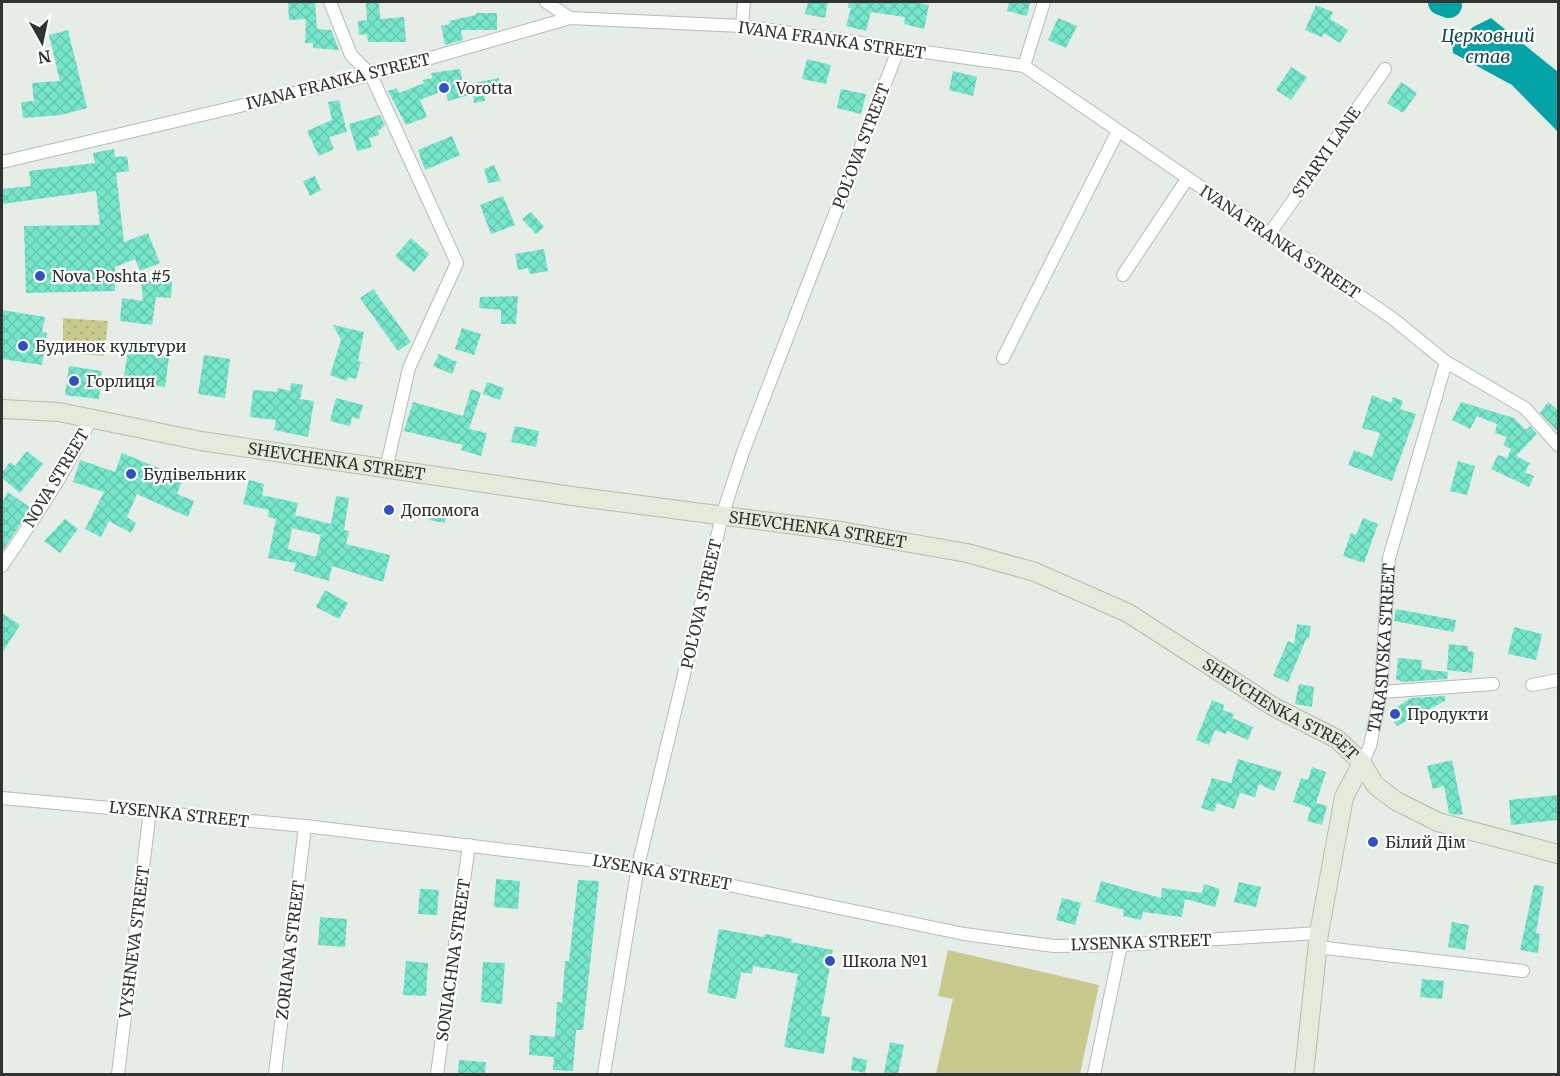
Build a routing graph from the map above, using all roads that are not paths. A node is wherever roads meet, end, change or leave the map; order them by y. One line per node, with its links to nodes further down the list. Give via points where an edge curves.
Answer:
1 (330, 2): 10 (street, via 351,54)
2 (546, 2): 5 (street)
3 (744, 2): 6 (street)
4 (1044, 2): 8 (street)
5 (570, 18): 6 (street, IVANA FRANKA STREET); 10 (street, IVANA FRANKA STREET)
6 (742, 26): 7 (street, IVANA FRANKA STREET)
7 (898, 50): 8 (street, IVANA FRANKA STREET); 22 (street, POL’OVA STREET)
8 (1024, 66): 11 (street, IVANA FRANKA STREET)
9 (1384, 69): 14 (street, STARYI LANE)
10 (371, 75): 12 (street, IVANA FRANKA STREET); 21 (street, via 457,263 409,368)
11 (1118, 131): 13 (street, IVANA FRANKA STREET); 16 (street)
12 (2, 162)
13 (1187, 179): 14 (street, IVANA FRANKA STREET); 15 (street)
14 (1268, 236): 17 (street, IVANA FRANKA STREET, via 1392,318)
15 (1123, 275)
16 (1003, 358)
17 (1446, 362): 20 (street, IVANA FRANKA STREET, via 1525,408); 27 (street, TARASIVSKA STREET, via 1389,558)
18 (2, 409): 19 (street, SHEVCHENKA STREET, via 59,412)
19 (90, 420): 21 (street, SHEVCHENKA STREET); 23 (street, NOVA STREET, via 58,481)
20 (1558, 445)
21 (386, 469): 22 (street, SHEVCHENKA STREET)
22 (722, 516): 28 (street, SHEVCHENKA STREET, via 967,553 1035,572 1128,613 1274,707 1337,739); 34 (street, POL’OVA STREET)
23 (2, 566)
24 (1558, 680): 26 (street)
25 (1493, 684): 27 (street)
26 (1532, 685)
27 (1381, 692): 28 (street, TARASIVSKA STREET, via 1370,746)
28 (1362, 763): 33 (street, SHEVCHENKA STREET, via 1375,785 1396,801 1438,822); 35 (street, TARASIVSKA STREET, via 1344,797)
29 (2, 798): 30 (street, LYSENKA STREET)
30 (150, 810): 31 (street, LYSENKA STREET); 38 (street, VYSHNEVA STREET)
31 (305, 826): 32 (street, LYSENKA STREET); 39 (street, ZORIANA STREET)
32 (469, 845): 34 (street, LYSENKA STREET); 40 (street, SONIACHNA STREET)
33 (1558, 854)
34 (638, 866): 36 (street, LYSENKA STREET, via 964,934 1054,945); 41 (street, POL’OVA STREET)
35 (1318, 940): 36 (street, LYSENKA STREET); 37 (street, LYSENKA STREET); 43 (street, TARASIVSKA STREET)
36 (1121, 945): 42 (street)
37 (1523, 971)
38 (118, 1074)
39 (275, 1074)
40 (437, 1074)
41 (604, 1074)
42 (1094, 1074)
43 (1304, 1074)

